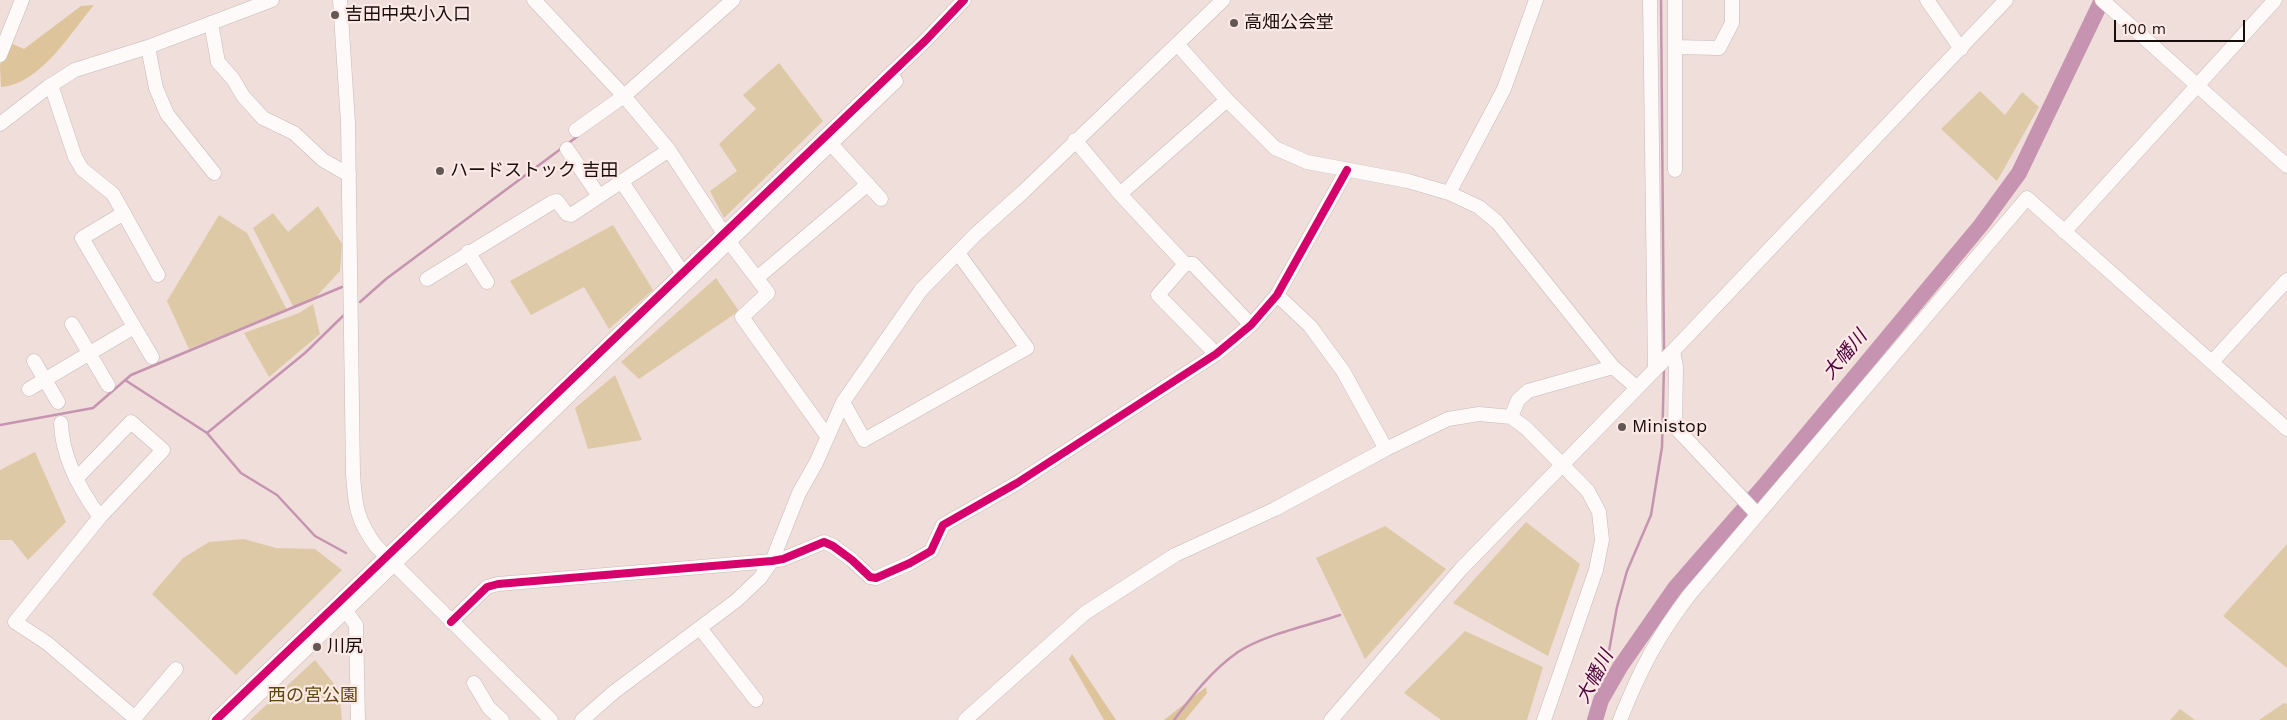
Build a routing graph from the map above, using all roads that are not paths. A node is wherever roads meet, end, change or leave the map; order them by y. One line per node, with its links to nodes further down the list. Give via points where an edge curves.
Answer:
1 (22, 0): 22 (street)
2 (272, 0): 17 (street)
3 (340, 0): 37 (street)
4 (534, 0): 25 (street)
5 (733, 0): 25 (street)
6 (964, 0): 46 (street)
7 (976, 0): 30 (street)
8 (1223, 0): 18 (street)
9 (1536, 0): 40 (street, via 1504,89)
10 (1650, 0): 63 (street)
11 (1675, 0): 20 (street)
12 (1732, 0): 20 (street, via 1732,23 1719,48)
13 (1927, 0): 21 (street)
14 (2006, 0): 21 (street)
15 (2102, 0): 24 (street)
16 (2275, 0): 24 (street)
17 (211, 23): 19 (street); 37 (street, via 218,62 243,96 263,118 294,133 323,160)
18 (1177, 44): 26 (street); 29 (street)
19 (148, 47): 23 (street, via 75,70); 36 (street, via 156,88 167,114)
20 (1675, 47): 35 (street)
21 (1961, 49): 63 (street)
22 (0, 56)
23 (51, 85): 27 (street); 44 (street, via 75,157 82,169 113,194)
24 (2195, 85): 33 (street); 45 (street)
25 (624, 96): 28 (street); 32 (street)
26 (1227, 100): 34 (street, via 1276,148 1307,162); 41 (street)
27 (0, 124)
28 (576, 130)
29 (1075, 140): 41 (street); 48 (street)
30 (831, 144): 39 (street); 46 (street)
31 (567, 149): 42 (street)
32 (669, 150): 38 (street); 46 (street)
33 (2287, 166)
34 (1347, 170): 40 (street, via 1408,180); 56 (street)
35 (1675, 170)
36 (214, 173)
37 (349, 175): 82 (street, via 355,496 363,528)
38 (622, 182): 42 (street); 50 (street)
39 (868, 184): 43 (street); 52 (street)
40 (1449, 193): 66 (street, via 1479,207 1497,222)
41 (1120, 194): 49 (street)
42 (599, 196): 47 (street, via 571,215 566,214 557,201 551,203)
43 (882, 199)
44 (124, 213): 51 (street); 59 (street, via 82,238)
45 (2064, 232): 65 (street); 80 (street, via 2027,198)
46 (726, 238): 50 (street); 52 (street); 82 (street)
47 (468, 252): 53 (street); 55 (street)
48 (958, 253): 72 (street, via 921,290); 72 (street, via 1027,348 864,440)
49 (1185, 264): 58 (street, via 1193,264); 61 (street, via 1158,295)
50 (682, 272): 82 (street)
51 (158, 274)
52 (757, 278): 76 (street, via 768,293 742,317)
53 (427, 279)
54 (2287, 280): 65 (street)
55 (488, 282)
56 (1277, 294): 58 (street); 77 (street, via 1310,326 1343,371)
57 (72, 324): 60 (street)
58 (1251, 325): 61 (street)
59 (134, 327): 60 (street); 62 (street)
60 (89, 353): 67 (street); 68 (street)
61 (1216, 354): 83 (street, via 1017,483 943,525 932,551 910,563 876,578 870,577 834,546 824,542)
62 (152, 357)
63 (1664, 359): 69 (street); 80 (street, via 1676,368 1675,427)
64 (34, 361): 67 (street)
65 (2212, 362): 75 (street)
66 (1613, 367): 69 (street); 73 (street, via 1528,392 1518,400)
67 (45, 379): 70 (street); 71 (street)
68 (108, 385)
69 (1636, 387): 78 (street)
70 (28, 388)
71 (58, 402)
72 (842, 402): 76 (street)
73 (1511, 417): 77 (street, via 1479,414 1448,420); 78 (street)
74 (61, 423): 79 (street, via 61,436)
75 (2287, 429)
76 (827, 436): 83 (street, via 799,493)
77 (1386, 449): 97 (street, via 1275,509 1175,555 1085,613)
78 (1562, 463): 98 (street, via 1461,569); 99 (street, via 1588,491 1599,512 1602,540 1596,570)
79 (76, 479): 81 (street); 81 (street, via 131,422 163,450)
80 (1758, 514): 100 (street, via 1666,626 1644,663)
81 (100, 517): 90 (street, via 15,622 46,643)
82 (390, 560): 84 (street); 85 (street); 91 (street)
83 (772, 561): 85 (street, via 498,584 487,587); 86 (street, via 743,595)
84 (346, 611): 92 (street); 93 (street, via 356,625)
85 (451, 622): 95 (street)
86 (700, 628): 89 (street); 96 (street)
87 (176, 669): 90 (street)
88 (474, 684): 94 (street, via 489,708)
89 (756, 700)
90 (134, 719)
91 (216, 720)
92 (232, 720)
93 (358, 720)
94 (502, 720)
95 (551, 720)
96 (582, 720)
97 (964, 720)
98 (1331, 720)
99 (1544, 720)
100 (1620, 720)

